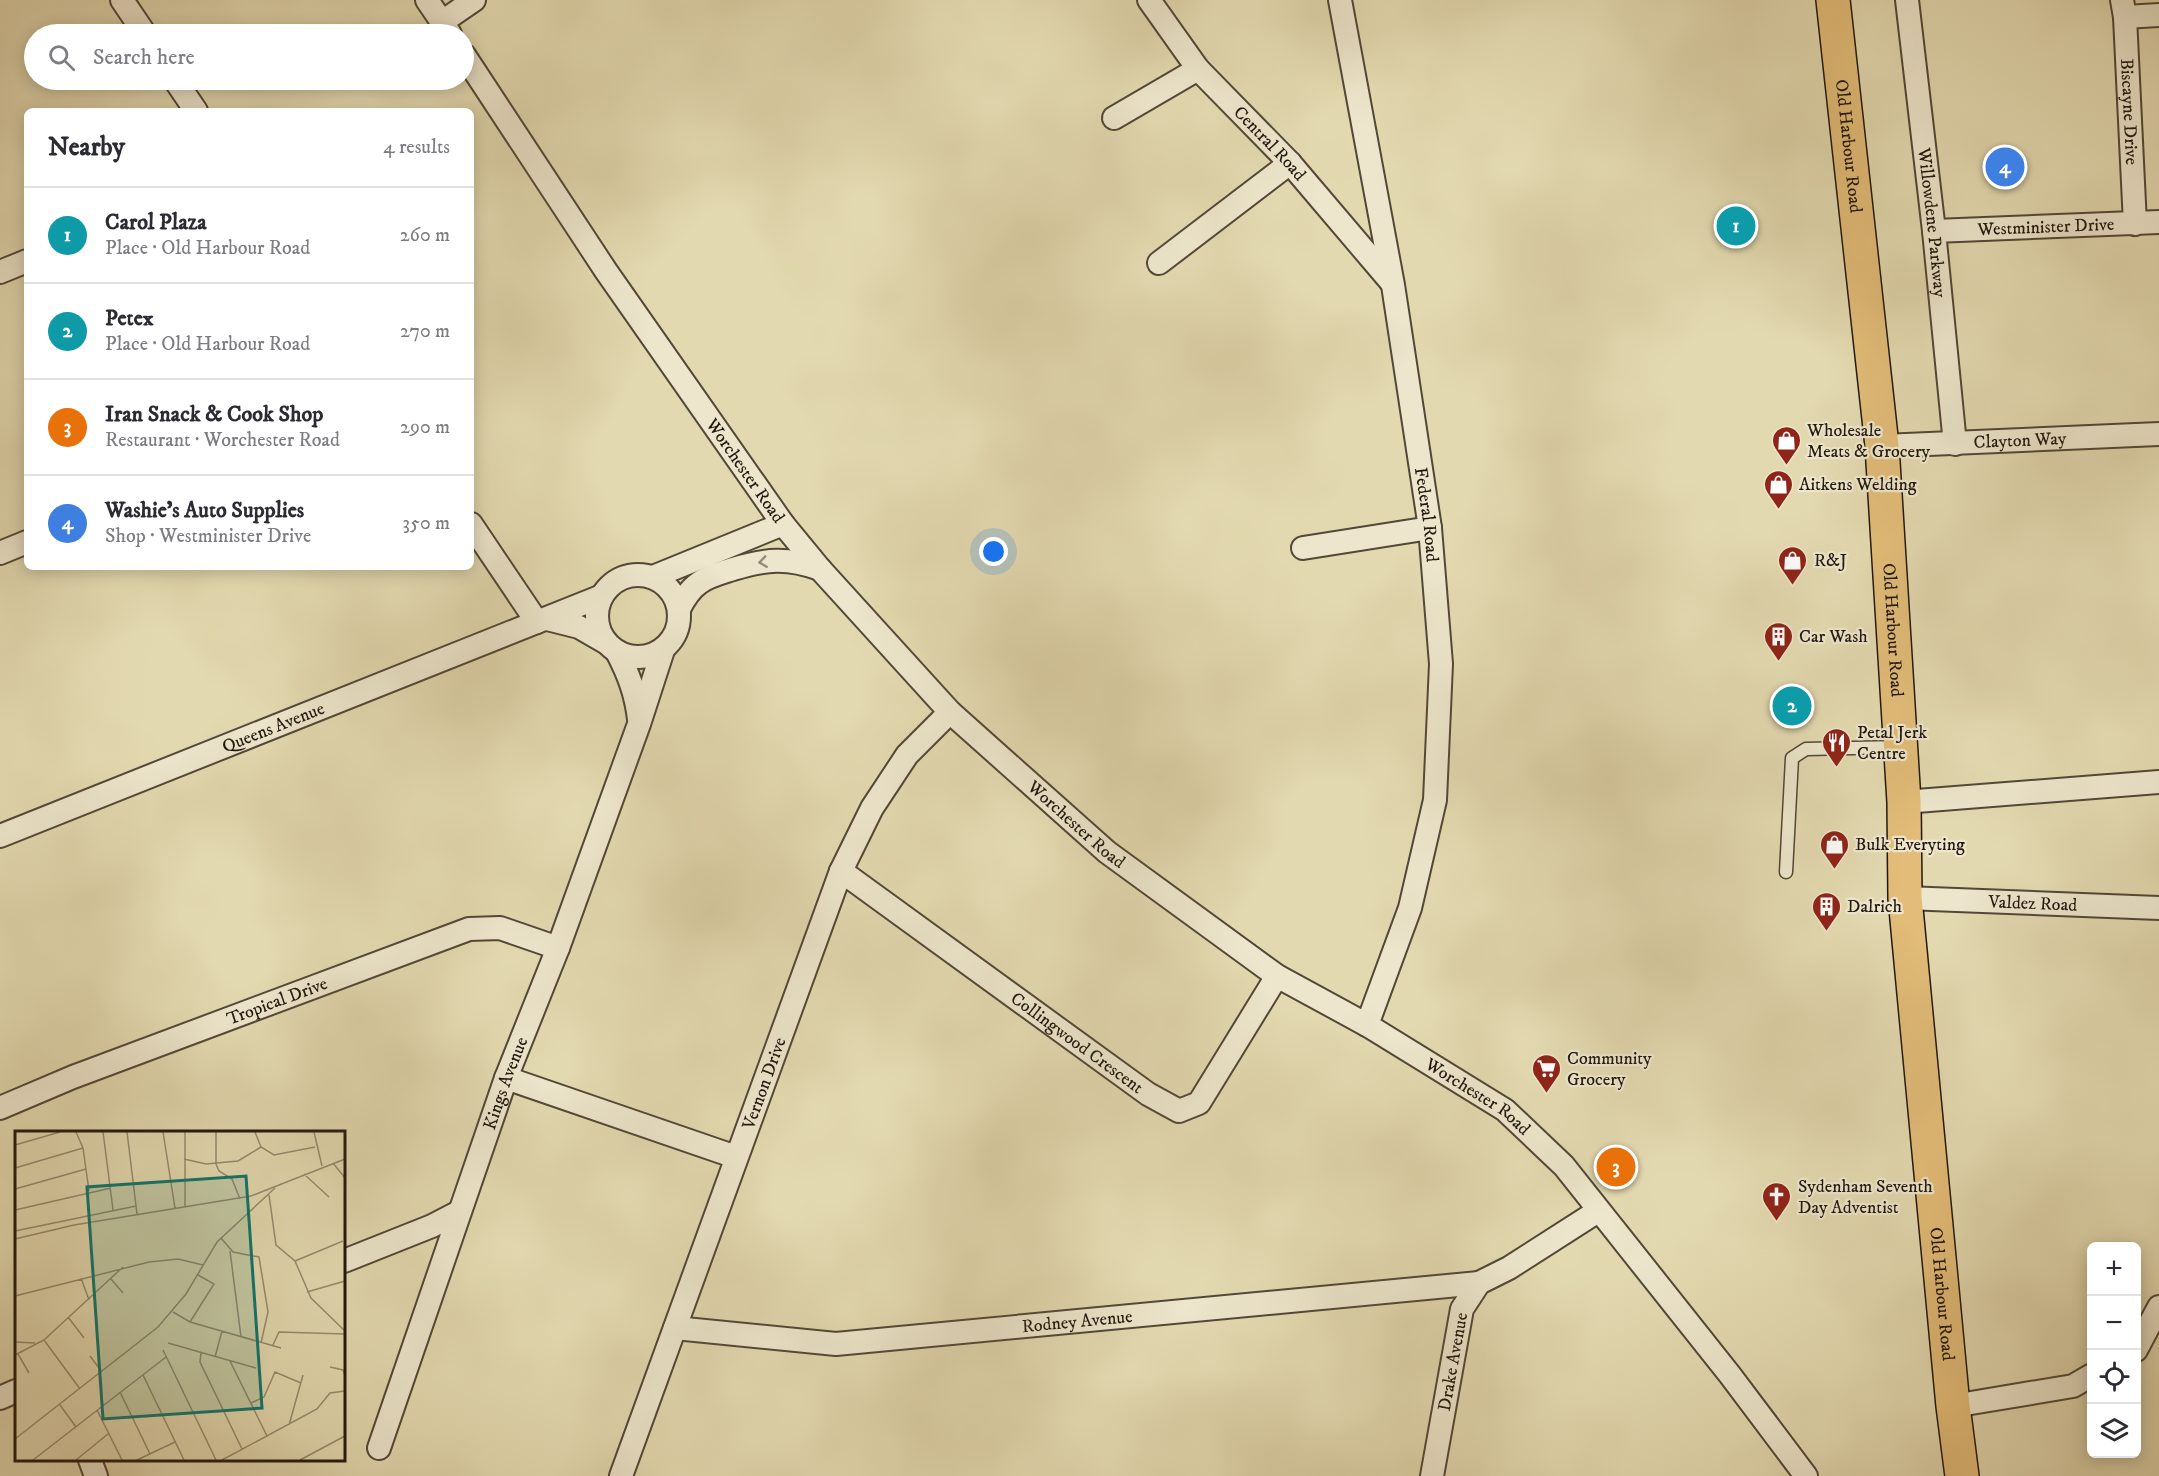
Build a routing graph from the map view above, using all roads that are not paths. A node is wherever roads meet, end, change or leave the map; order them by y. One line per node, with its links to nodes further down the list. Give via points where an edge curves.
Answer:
1 (122, 0): 10 (street)
2 (427, 0): 11 (street)
3 (474, 0): 12 (street)
4 (1149, 0): 14 (street, Central Road)
5 (1340, 0): 25 (street, Federal Road)
6 (1833, 0): 28 (main road, Old Harbour Road)
7 (1907, 0): 21 (street, Willowdene Parkway)
8 (2124, 9): 9 (street); 20 (street, Biscayne Drive)
9 (2159, 15)
10 (138, 24)
11 (443, 24)
12 (450, 24)
13 (474, 69): 29 (street, Worchester Road, via 606,271)
14 (1198, 69): 17 (street); 18 (street, Central Road)
15 (182, 90): 16 (street)
16 (194, 108)
17 (1114, 118)
18 (1290, 163): 23 (street); 25 (street, Central Road)
19 (2159, 222): 20 (street, Westminister Drive)
20 (2136, 224): 21 (street, Westminister Drive)
21 (1934, 231): 27 (street, Willowdene Parkway)
22 (24, 262): 24 (street)
23 (1159, 263)
24 (0, 272)
25 (1393, 285): 31 (street, Federal Road)
26 (2159, 434): 27 (street, Clayton Way)
27 (1955, 444): 28 (street, Clayton Way)
28 (1882, 446): 44 (main road, Old Harbour Road)
29 (783, 524): 35 (street, Worchester Road); 36 (street)
30 (474, 528): 39 (street)
31 (1430, 528): 33 (street); 54 (street, Federal Road, via 1441,664 1435,800 1410,908)
32 (24, 543): 34 (street)
33 (1303, 548)
34 (0, 553)
35 (820, 569): 38 (street, one-way to 38, via 801,563 762,561 715,574 687,594); 42 (street, Worchester Road)
36 (653, 577): 37 (street, via 624,577); 38 (street, via 674,596)
37 (602, 596): 39 (street, Queens Avenue); 40 (street, via 597,611 598,627)
38 (679, 609): 41 (street, via 679,625)
39 (542, 620): 40 (street, via 579,627); 47 (street, Queens Avenue)
40 (611, 647): 41 (street, via 632,658 648,657); 43 (street, Kings Avenue, via 630,676)
41 (663, 650): 43 (street, Kings Avenue)
42 (950, 712): 48 (street, Vernon Drive, via 907,755 872,808); 53 (street, Worchester Road, via 1107,852)
43 (639, 724): 52 (street, Kings Avenue)
44 (1901, 747): 46 (main road, Old Harbour Road); 49 (lane, via 1806,749 1792,758)
45 (2159, 782): 46 (street)
46 (1904, 802): 50 (main road, Old Harbour Road)
47 (0, 836)
48 (841, 871): 53 (street, Collingwood Crescent, via 1148,1094 1179,1111 1199,1103); 57 (street, Vernon Drive)
49 (1786, 872)
50 (1905, 898): 51 (street, Valdez Road); 68 (main road, Old Harbour Road)
51 (2159, 908)
52 (558, 948): 55 (street, Kings Avenue); 56 (street, Tropical Drive, via 500,928 469,929)
53 (1277, 976): 54 (street, Worchester Road)
54 (1367, 1025): 58 (street, Worchester Road, via 1505,1110 1564,1166)
55 (506, 1078): 57 (street); 59 (street, Kings Avenue)
56 (0, 1108)
57 (736, 1157): 63 (street, Vernon Drive)
58 (1598, 1211): 61 (street); 74 (street, Worchester Road)
59 (459, 1212): 60 (street); 69 (street, Kings Avenue)
60 (345, 1261)
61 (1479, 1283): 63 (street, Rodney Avenue, via 836,1344); 73 (street, Drake Avenue, via 1462,1309)
62 (2159, 1307): 64 (street)
63 (675, 1328): 72 (street, Vernon Drive)
64 (2141, 1341)
65 (2087, 1377): 68 (street, via 2073,1386)
66 (15, 1391): 67 (street)
67 (0, 1398)
68 (1953, 1406): 75 (main road, Old Harbour Road)
69 (379, 1448)
70 (90, 1461): 71 (street)
71 (96, 1476)
72 (621, 1476)
73 (1432, 1476)
74 (1806, 1476)
75 (1962, 1476)

